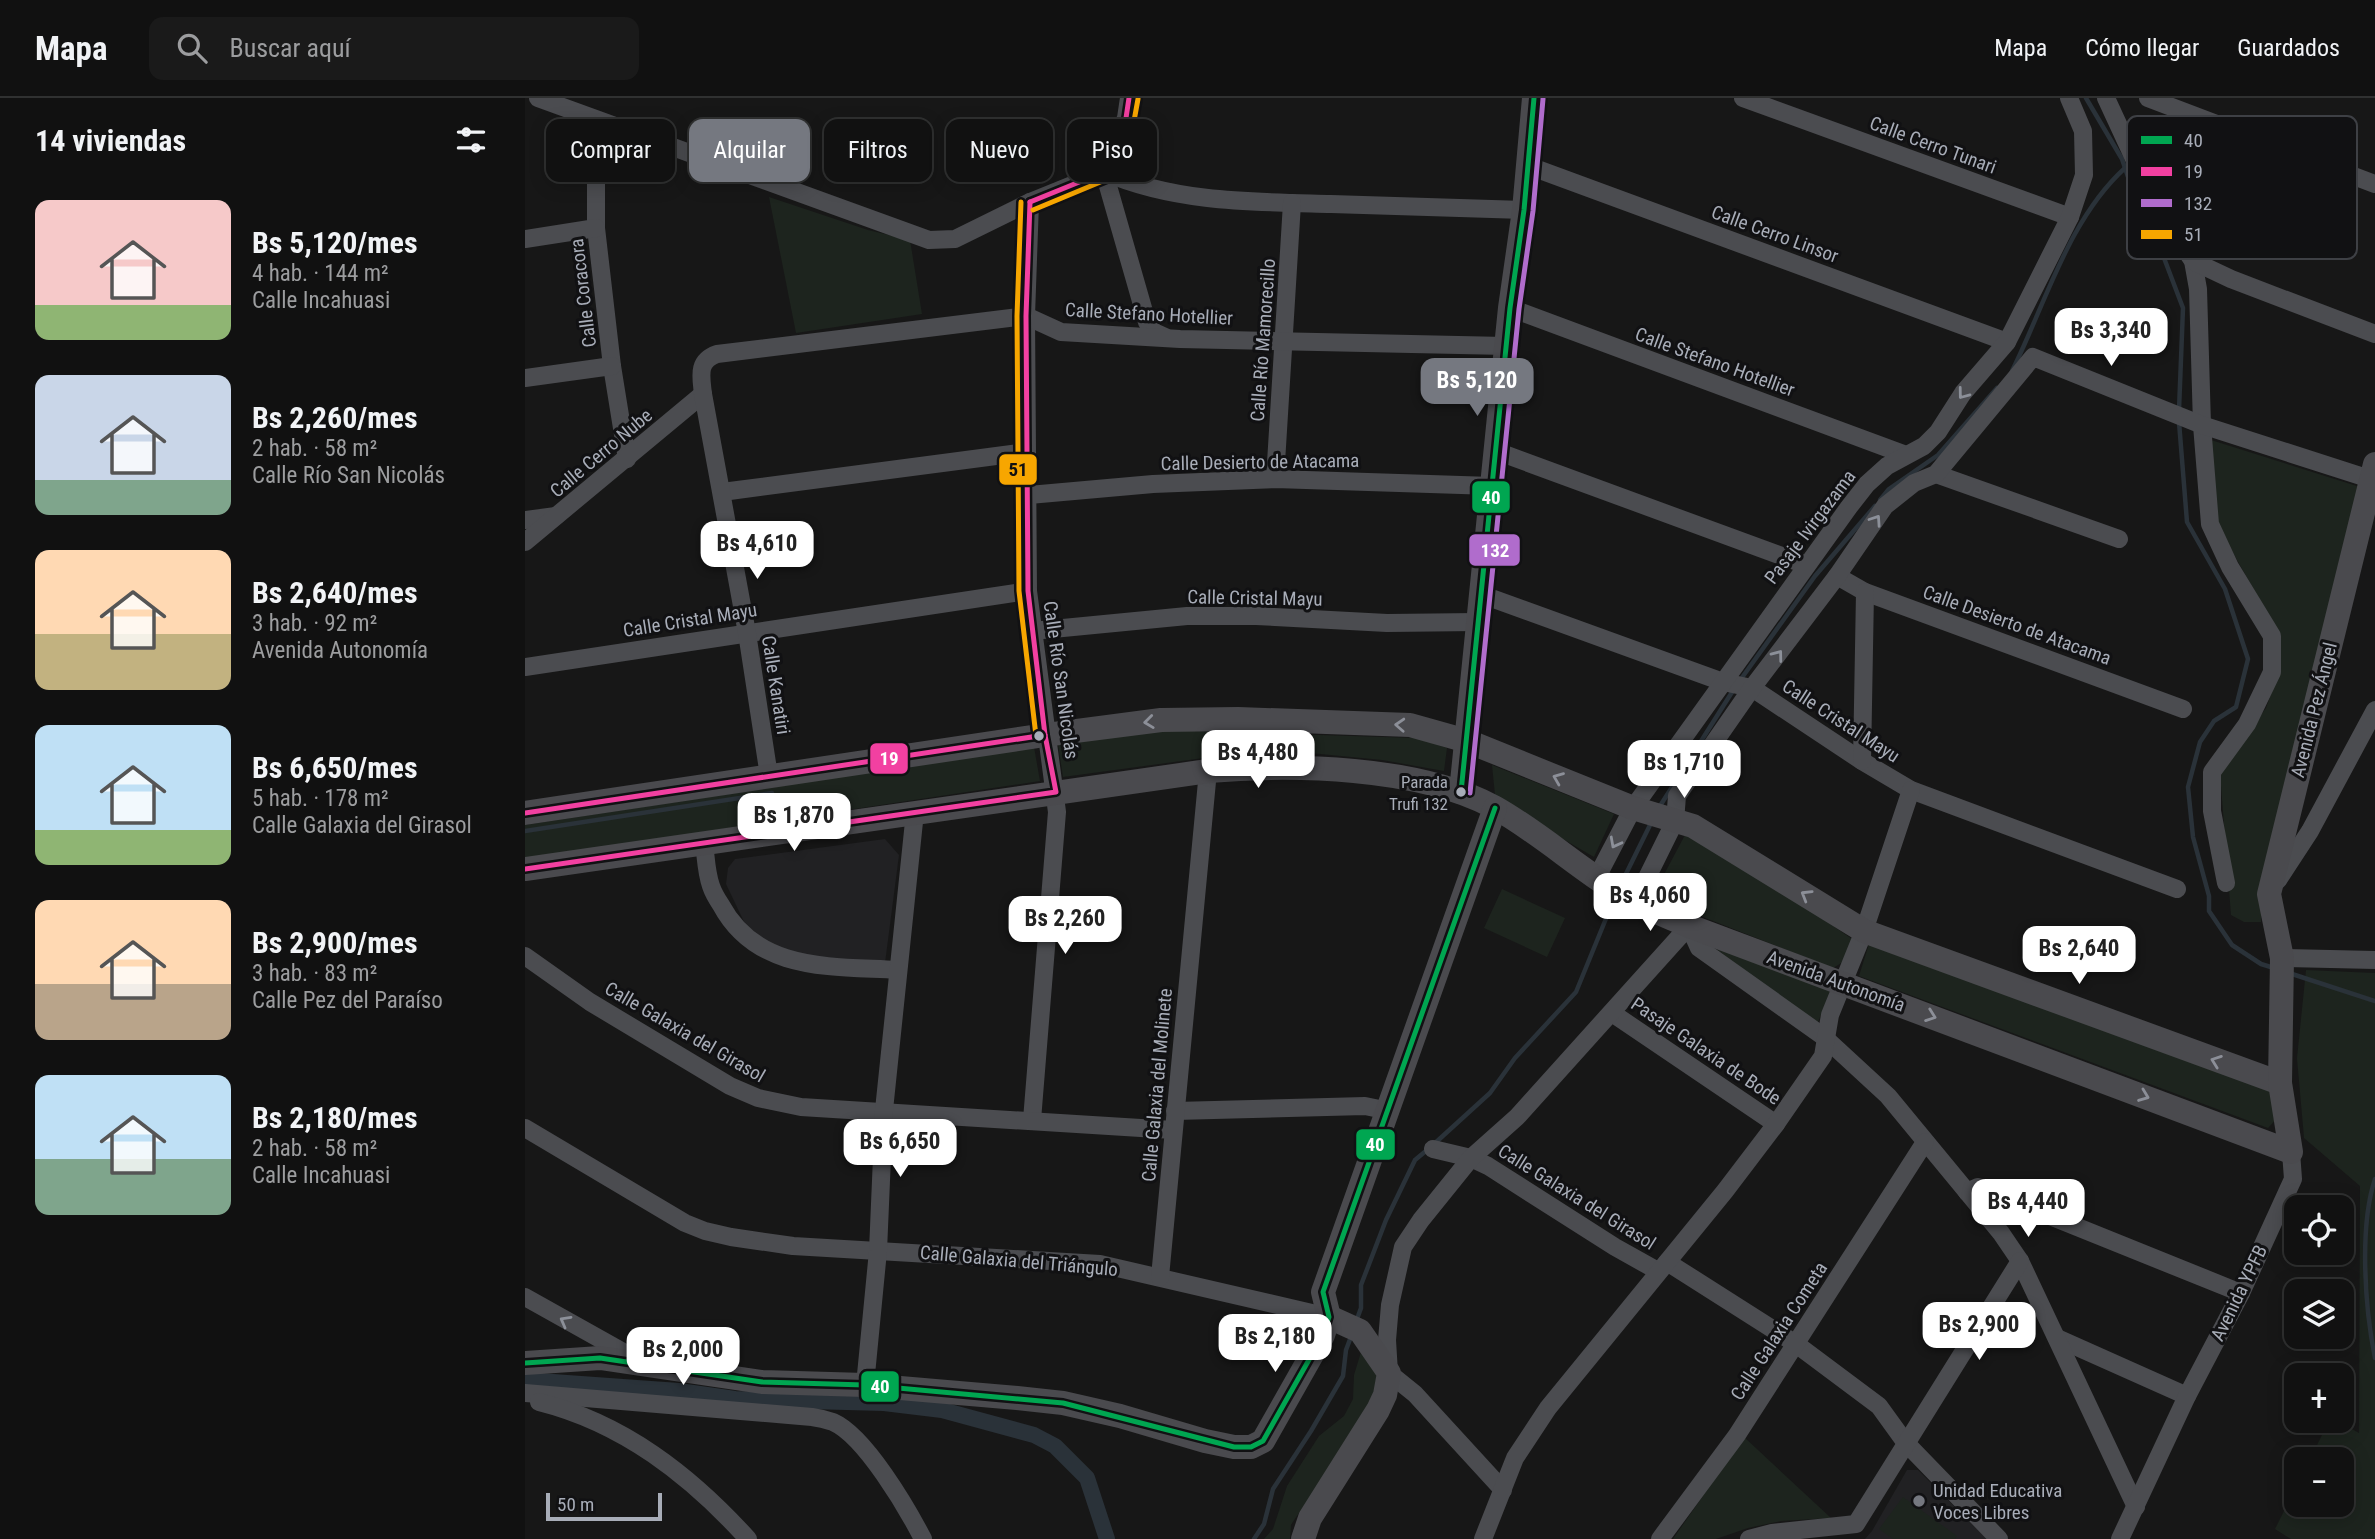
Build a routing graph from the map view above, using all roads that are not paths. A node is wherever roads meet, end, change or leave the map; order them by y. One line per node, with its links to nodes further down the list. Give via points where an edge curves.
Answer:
1 (538, 98): 9 (street)
2 (1129, 98): 10 (street)
3 (1534, 98): 13 (street)
4 (1743, 98): 23 (street, Calle Cerro Tunari)
5 (2069, 98): 23 (street, Pasaje Ivirgazama, via 2083,131 2085,151 2084,175)
6 (2106, 98): 11 (street)
7 (2148, 98): 8 (street)
8 (2196, 116)
9 (594, 119)
10 (1126, 119)
11 (2127, 143)
12 (675, 148): 20 (street, via 929,240 955,239)
13 (1529, 166): 22 (street); 32 (street, Calle Cerro Linsor)
14 (2357, 177): 19 (street)
15 (596, 182): 24 (street, Calle Coracora)
16 (1079, 182): 20 (street)
17 (1107, 182): 30 (street, via 1147,322)
18 (1127, 182): 21 (street, via 1190,197)
19 (2375, 184)
20 (1030, 202): 28 (street, Calle Río San Nicolás)
21 (1292, 203): 22 (street); 31 (street, Calle Río Mamorecillo)
22 (1524, 210): 27 (street)
23 (2070, 217): 32 (street, Pasaje Ivirgazama)
24 (596, 228): 25 (street); 34 (street, Calle Coracora)
25 (525, 239)
26 (2193, 261): 29 (street); 37 (street, via 2199,289)
27 (1510, 308): 33 (street); 40 (street, Calle Stefano Hotellier)
28 (1026, 316): 30 (street, Calle Stefano Hotellier, via 1061,332); 36 (street, via 717,354 702,364); 39 (street, Calle Río San Nicolás)
29 (2375, 334)
30 (1165, 338): 31 (street, Calle Stefano Hotellier)
31 (1284, 341): 33 (street, Calle Stefano Hotellier); 44 (street, Calle Río Mamorecillo)
32 (2007, 342): 40 (street, Pasaje Ivirgazama, one-way to 40, via 1963,393 1938,432)
33 (1506, 346): 38 (street)
34 (612, 366): 35 (street); 41 (street, Calle Coracora)
35 (525, 378)
36 (703, 394): 41 (street, Calle Cerro Nube); 46 (street, Calle Kanatiri)
37 (2189, 420): 42 (street); 43 (street, via 2033,358); 81 (street, via 2210,524 2272,636 2272,672 2247,724 2211,772 2211,811)
38 (1496, 451): 45 (street); 52 (street)
39 (1026, 452): 46 (street); 47 (street, Calle Río San Nicolás)
40 (1906, 455): 52 (street, Pasaje Ivirgazama, via 1867,484)
41 (627, 459): 48 (street, Calle Cerro Nube)
42 (2372, 471): 83 (street, Avenida Pez Ángel)
43 (1936, 474): 50 (street); 53 (street, one-way to 43, via 1885,506 1915,483)
44 (1275, 479): 45 (street, Calle Desierto de Atacama); 47 (street, Calle Desierto de Atacama)
45 (1492, 486): 56 (street)
46 (722, 492): 59 (street, Calle Kanatiri)
47 (1029, 495): 54 (street, Calle Río San Nicolás)
48 (559, 516): 49 (street); 51 (street, Calle Cerro Nube)
49 (525, 520)
50 (2119, 539)
51 (525, 542)
52 (1806, 565): 61 (street, Pasaje Ivirgazama)
53 (1837, 576): 55 (street, Calle Desierto de Atacama); 62 (street, one-way to 53)
54 (1028, 591): 58 (street, Calle Río San Nicolás); 59 (street, Calle Cristal Mayu)
55 (1865, 592): 63 (street, Calle Desierto de Atacama); 67 (street)
56 (1480, 594): 57 (street); 61 (street, Calle Cristal Mayu)
57 (1478, 622): 58 (street, Calle Cristal Mayu, via 1387,624 1187,616); 66 (street)
58 (1032, 631): 65 (street, Calle Río San Nicolás)
59 (747, 633): 60 (street, Calle Cristal Mayu); 69 (street, Calle Kanatiri)
60 (525, 667)
61 (1723, 682): 62 (street, Calle Cristal Mayu); 74 (street, Pasaje Ivirgazama)
62 (1752, 688): 67 (street, Calle Cristal Mayu); 77 (street, via 1677,796)
63 (2183, 709)
64 (2375, 709): 83 (street, via 2310,831)
65 (1045, 735): 66 (street, one-way to 65, via 1410,726 1238,719 1161,720); 69 (street); 71 (street, Calle Río San Nicolás)
66 (1467, 741): 72 (street); 74 (street, one-way to 66)
67 (1862, 761): 70 (street, Calle Cristal Mayu)
68 (1208, 771): 71 (street, Avenida Autonomía); 72 (street, Avenida Autonomía, via 1249,767 1389,774); 96 (street, Calle Galaxia del Molinete)
69 (769, 776): 76 (street)
70 (1912, 790): 82 (street, Calle Cristal Mayu); 86 (street)
71 (1056, 792): 75 (street, Avenida Autonomía); 98 (street, Calle Río San Nicolás)
72 (1461, 792): 73 (street, Avenida Autonomía)
73 (1495, 808): 80 (street, Avenida Autonomía); 97 (street)
74 (1633, 808): 77 (street); 80 (street, Pasaje Ivirgazama, one-way to 80)
75 (915, 812): 78 (street, Avenida Autonomía); 90 (street)
76 (525, 813)
77 (1675, 821): 84 (street); 86 (street, one-way to 77, via 1693,826)
78 (704, 843): 79 (street, Avenida Autonomía); 90 (street, via 711,886 729,921 755,946 787,960)
79 (525, 869)
80 (1597, 877): 84 (street, Avenida Autonomía)
81 (2225, 883)
82 (2177, 889)
83 (2269, 894): 89 (street, Avenida Pez Ángel)
84 (1635, 902): 85 (street, Avenida Autonomía)
85 (1689, 926): 91 (street, Avenida Autonomía); 92 (street); 93 (street, via 1699,948)
86 (1864, 931): 91 (street); 94 (street, one-way to 86)
87 (525, 956): 95 (street, Calle Galaxia del Girasol, via 590,1002 730,1086 758,1098 801,1107)
88 (2375, 960): 89 (street)
89 (2283, 968): 94 (street, Avenida YPFB)
90 (897, 970): 95 (street)
91 (1844, 984): 93 (street); 104 (street, Avenida Autonomía, one-way to 104)
92 (1612, 1013): 99 (street, Pasaje Galaxia de Bode); 105 (street, via 1517,1117)
93 (1824, 1037): 99 (street, via 1823,1056); 102 (street, via 1888,1096)
94 (2280, 1083): 104 (street, Avenida YPFB)
95 (884, 1110): 98 (street, Calle Galaxia del Girasol); 107 (street)
96 (1175, 1111): 97 (street, via 1365,1106); 101 (street, Calle Galaxia del Molinete)
97 (1389, 1111): 113 (street, via 1324,1292)
98 (1032, 1120): 101 (street, Calle Galaxia del Girasol)
99 (1776, 1124): 109 (street)
100 (525, 1129): 107 (street, Calle Galaxia del Triángulo, via 705,1231 793,1246)
101 (1173, 1130): 110 (street, Calle Galaxia del Molinete)
102 (1925, 1142): 106 (street); 115 (street, Calle Galaxia Cometa)
103 (1433, 1149): 105 (street, Calle Galaxia del Girasol)
104 (2291, 1152): 111 (street, Avenida YPFB, via 2293,1179)
105 (1471, 1158): 109 (street, Calle Galaxia del Girasol, via 1615,1247); 118 (street, via 1403,1247 1390,1305)
106 (1967, 1192): 108 (street); 111 (street, via 1978,1187)
107 (878, 1251): 110 (street, Calle Galaxia del Triángulo, via 1100,1264); 119 (street)
108 (2020, 1261): 114 (street); 123 (street)
109 (1663, 1266): 115 (street, Calle Galaxia del Girasol); 124 (street, via 1548,1408 1515,1458)
110 (1160, 1277): 113 (street, Calle Galaxia del Triángulo)
111 (2241, 1293): 121 (street, Avenida YPFB)
112 (525, 1297): 117 (street, one-way to 112)
113 (1344, 1324): 118 (street); 119 (street, via 1323,1335 1263,1441 1251,1447 1205,1441 1063,1403)
114 (2057, 1338): 121 (street); 125 (street)
115 (1796, 1344): 123 (street, Calle Galaxia del Girasol, via 1879,1406); 131 (street, Calle Galaxia Cometa, via 1737,1435)
116 (525, 1363): 117 (street, via 600,1358)
117 (647, 1364): 119 (street, via 762,1382)
118 (1389, 1373): 124 (street, via 1415,1394); 129 (street, via 1378,1410 1310,1518)
119 (865, 1385)
120 (525, 1393): 128 (street, via 812,1417 835,1423 852,1435 880,1470)
121 (2187, 1396): 125 (street, Avenida YPFB)
122 (525, 1398): 127 (street, via 593,1420 660,1457 693,1482)
123 (1905, 1442): 126 (street, via 1856,1524); 132 (street, Calle Galaxia del Girasol)
124 (1503, 1490): 130 (street)
125 (2136, 1507): 133 (street, Avenida YPFB)
126 (1755, 1538)
127 (748, 1539)
128 (923, 1539)
129 (1303, 1539)
130 (1483, 1539)
131 (1660, 1539)
132 (1999, 1539)
133 (2120, 1539)

